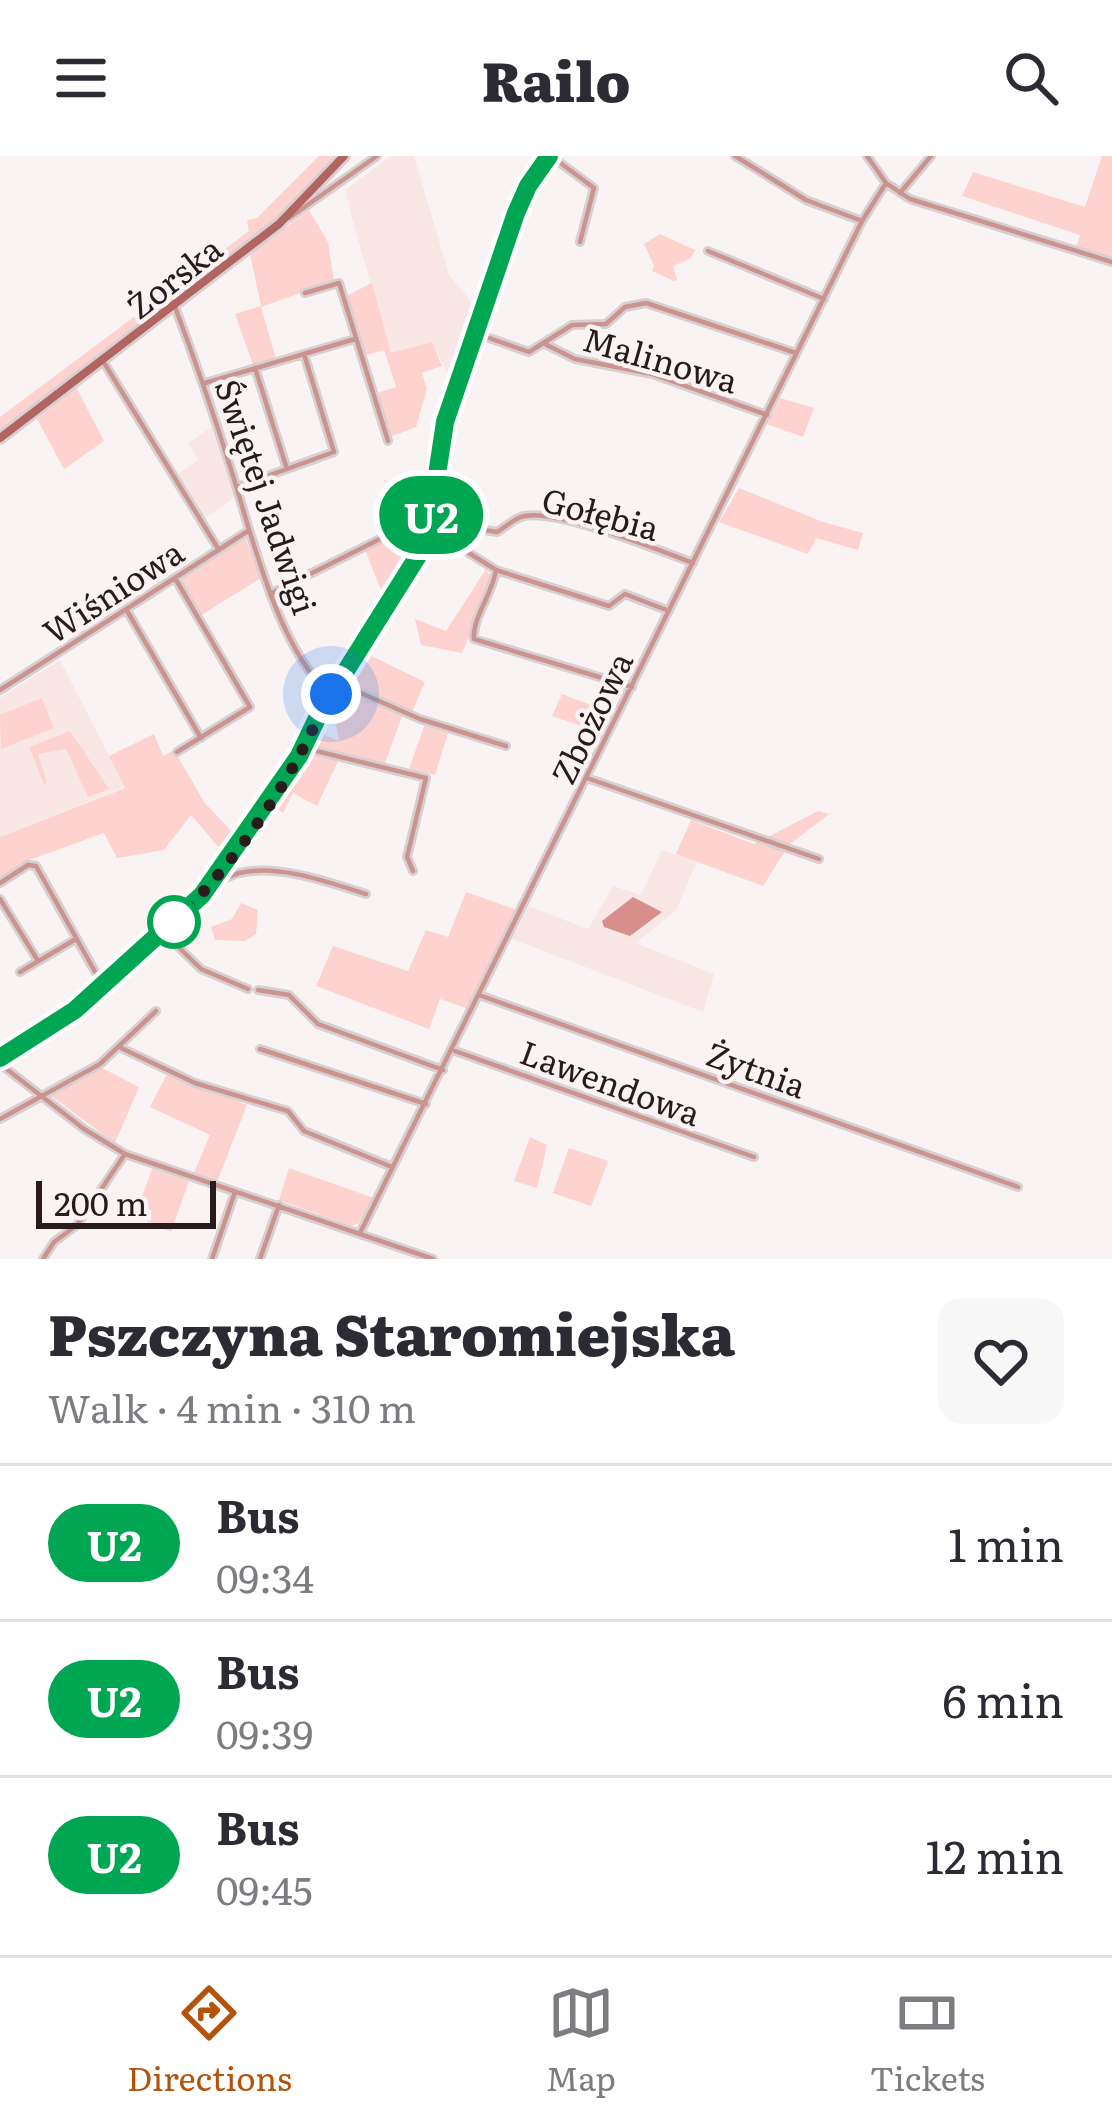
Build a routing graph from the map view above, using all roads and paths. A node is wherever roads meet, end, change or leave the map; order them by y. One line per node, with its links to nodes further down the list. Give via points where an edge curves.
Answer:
1 (344, 156): 7 (street)
2 (377, 156): 8 (street, Żorska)
3 (550, 156): 13 (street, via 594,188); 19 (street, via 516,213)
4 (735, 156): 11 (street, via 806,200)
5 (867, 156): 9 (street)
6 (931, 156): 10 (street)
7 (336, 165): 8 (street); 12 (street)
8 (350, 176): 12 (street, Żorska)
9 (886, 183): 10 (street); 11 (street, Zbożowa)
10 (899, 194): 15 (street)
11 (862, 221): 17 (street, Zbożowa)
12 (279, 224): 18 (street, Żorska)
13 (580, 242)
14 (708, 251): 17 (street)
15 (1112, 262)
16 (305, 293): 20 (street, via 339,283)
17 (824, 299): 23 (street, Zbożowa)
18 (174, 306): 24 (street, Żorska); 26 (street, Świętej Jadwigi)
19 (475, 333): 21 (street, via 523,352); 32 (street, via 445,422)
20 (355, 339): 22 (street); 29 (street)
21 (544, 344): 23 (street, via 572,325 606,324 646,303); 27 (street, Malinowa)
22 (304, 354): 25 (street); 30 (street, via 334,452)
23 (797, 354): 27 (street, Zbożowa)
24 (103, 361): 28 (street, Żorska); 36 (street)
25 (255, 368): 26 (street); 30 (street)
26 (204, 383): 31 (street, Świętej Jadwigi)
27 (767, 415): 37 (street, Zbożowa)
28 (0, 438)
29 (388, 441)
30 (287, 468): 31 (street)
31 (237, 487): 34 (street, Świętej Jadwigi)
32 (430, 521): 33 (street, Gołębia); 35 (street)
33 (444, 524): 37 (street, Gołębia, via 497,532 534,516); 38 (street)
34 (250, 530): 36 (street, Wiśniowa); 40 (street, Świętej Jadwigi)
35 (424, 541): 40 (street, via 410,524); 43 (street)
36 (219, 550): 39 (street, Wiśniowa)
37 (693, 563): 42 (street, Zbożowa)
38 (496, 570): 42 (street, via 609,606 625,594); 44 (street, via 474,639)
39 (176, 578): 41 (street, Wiśniowa); 47 (street, via 250,706)
40 (270, 595): 46 (street, Świętej Jadwigi)
41 (125, 609): 45 (street, Wiśniowa); 47 (street)
42 (669, 611): 44 (street, Zbożowa)
43 (338, 683): 46 (street); 48 (street)
44 (632, 687): 51 (street, Zbożowa)
45 (0, 690)
46 (331, 694): 49 (street)
47 (201, 738): 50 (street)
48 (506, 746)
49 (304, 748): 53 (street); 54 (street, via 426,778 407,857)
50 (178, 752)
51 (587, 778): 52 (street); 67 (street, Zbożowa)
52 (819, 859)
53 (224, 867): 55 (street); 57 (street)
54 (412, 871)
55 (233, 874): 57 (street); 58 (street, via 277,872)
56 (0, 884): 61 (street, via 36,866)
57 (212, 884): 60 (street)
58 (366, 894)
59 (0, 899): 62 (street)
60 (163, 932): 64 (street); 65 (street, via 201,969)
61 (76, 939): 62 (street); 64 (street)
62 (38, 961): 63 (street)
63 (20, 972)
64 (103, 986): 72 (street)
65 (248, 989)
66 (258, 990): 73 (street, via 290,994 317,1024)
67 (479, 995): 71 (street, Zbożowa); 80 (street, Żytnia)
68 (156, 1011): 69 (street)
69 (121, 1048): 74 (street); 79 (street, via 195,1083 288,1111 304,1131)
70 (260, 1049): 75 (street)
71 (452, 1050): 73 (street, Zbożowa); 78 (street, Lawendowa)
72 (0, 1063): 74 (street)
73 (443, 1070): 75 (street, Zbożowa)
74 (42, 1097): 76 (street); 77 (street)
75 (426, 1104): 79 (street, Zbożowa)
76 (0, 1119)
77 (125, 1154): 81 (street); 84 (street)
78 (754, 1157)
79 (394, 1167): 83 (street, Zbożowa)
80 (1018, 1187)
81 (235, 1192): 82 (street); 85 (street)
82 (279, 1205): 83 (street); 86 (street)
83 (360, 1233): 87 (street)
84 (43, 1259)
85 (212, 1259)
86 (260, 1259)
87 (433, 1259)

